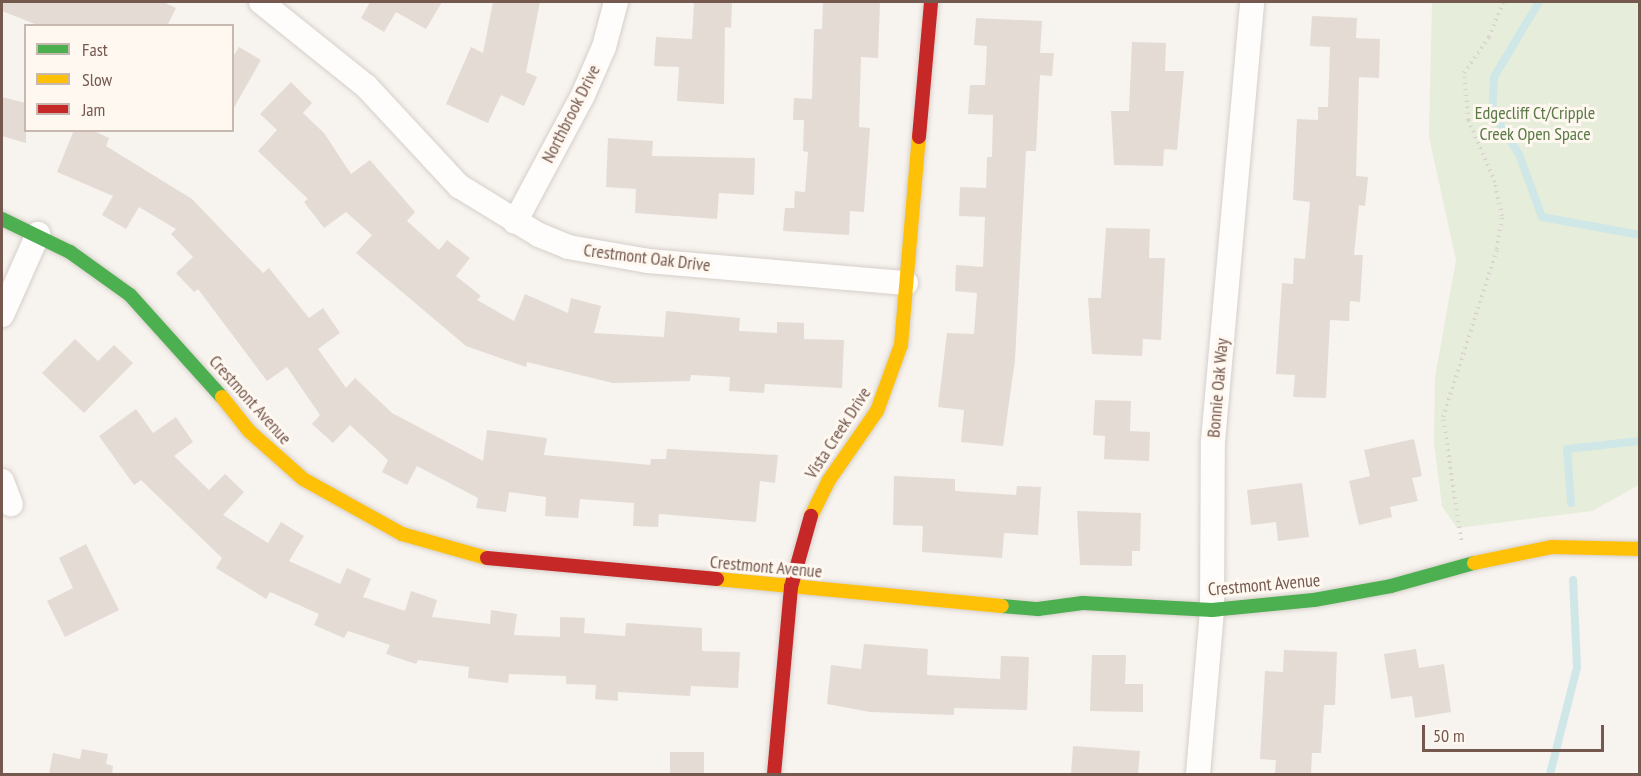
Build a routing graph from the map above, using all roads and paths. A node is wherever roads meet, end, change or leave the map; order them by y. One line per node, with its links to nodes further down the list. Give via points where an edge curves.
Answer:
1 (261, 2): 7 (street, Crestmont Oak Drive, via 366,86 459,186)
2 (616, 2): 7 (street, Northbrook Drive, via 604,47 583,95)
3 (931, 2): 9 (street, Vista Creek Drive)
4 (1252, 2): 16 (street, Bonnie Oak Way, via 1213,441)
5 (1503, 2): 14 (path, via 1489,36 1464,73 1468,120 1495,182 1502,216 1497,249 1443,417)
6 (2, 219): 8 (street, Crestmont Avenue)
7 (515, 222): 9 (street, Crestmont Oak Drive, via 568,247 603,255)
8 (38, 234): 10 (street); 15 (street, Crestmont Avenue, via 130,295 277,458 363,517 402,534 477,557)
9 (906, 283): 15 (street, Vista Creek Drive, via 901,345 889,384 860,440 811,509)
10 (2, 315)
11 (2, 481): 12 (street)
12 (11, 504)
13 (1640, 549): 14 (street, Crestmont Avenue, via 1552,547)
14 (1465, 564): 16 (street, Crestmont Avenue, via 1325,598)
15 (791, 587): 16 (street, Crestmont Avenue, via 1038,609 1083,603); 17 (street, Vista Creek Drive)
16 (1212, 610): 18 (street, Bonnie Oak Way)
17 (774, 774)
18 (1198, 774)

